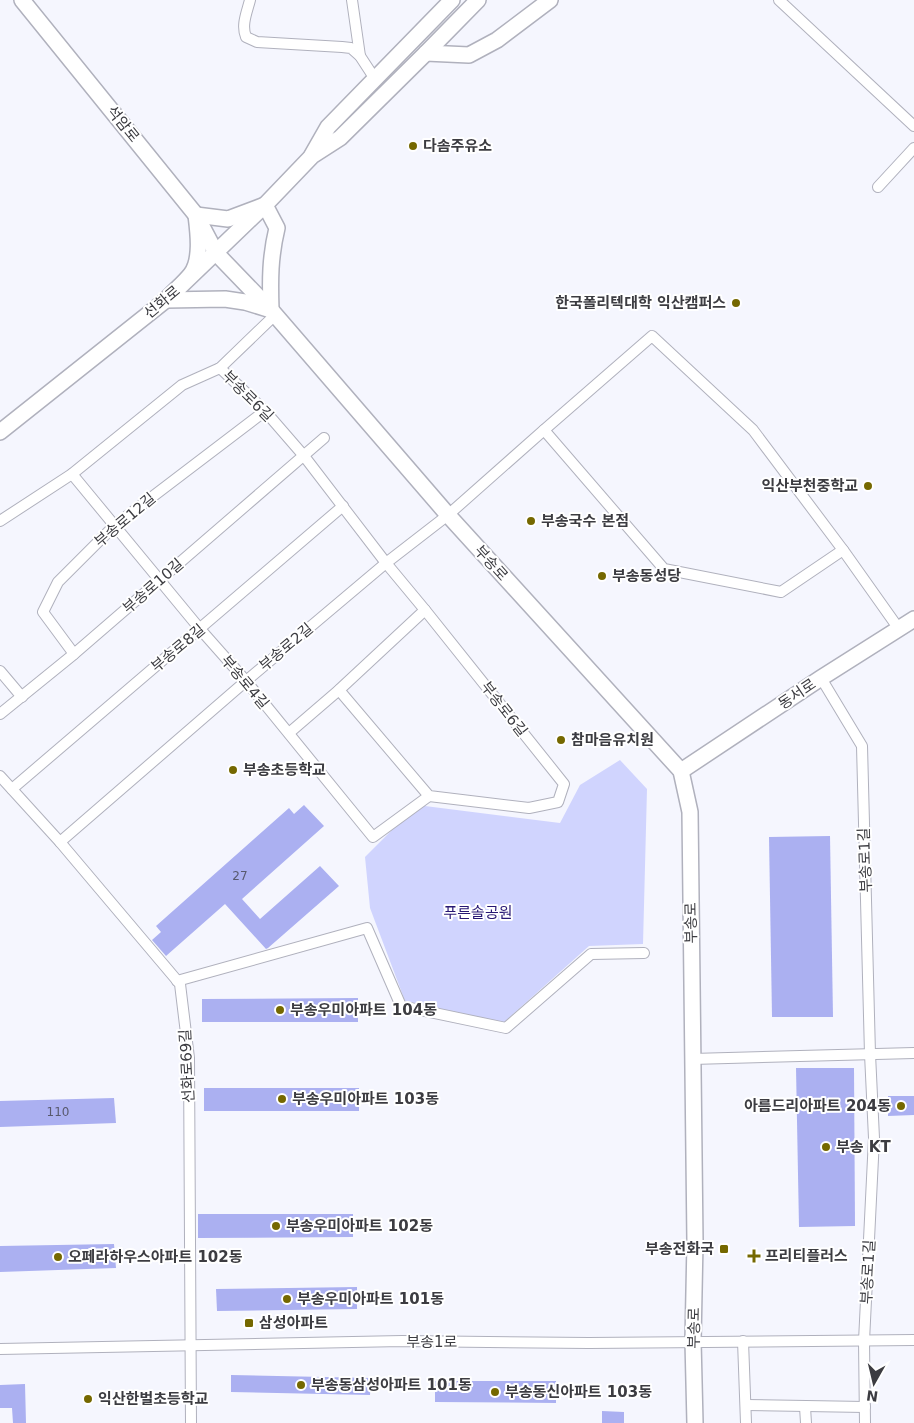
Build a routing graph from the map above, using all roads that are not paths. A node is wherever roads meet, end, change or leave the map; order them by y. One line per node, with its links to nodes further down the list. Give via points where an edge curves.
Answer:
1 (22, 0): 16 (street, 석암로)
2 (250, 0): 9 (street, via 245,17 246,37 257,42 342,46 351,48)
3 (352, 0): 9 (street)
4 (452, 0): 10 (street, 선화로)
5 (478, 0): 8 (street, 선화로)
6 (550, 0): 8 (street, via 497,40 469,55)
7 (779, 0): 11 (street)
8 (426, 53): 13 (street, 선화로, via 340,138)
9 (360, 56): 10 (street)
10 (375, 79): 13 (street, 선화로, via 328,127)
11 (914, 126)
12 (914, 148): 14 (street)
13 (312, 156): 15 (street, 선화로)
14 (878, 187)
15 (265, 205): 16 (street, via 228,219); 17 (street, 선화로); 19 (street, via 277,228 270,262)
16 (196, 215): 17 (street, 석암로); 18 (street, via 199,234 193,272)
17 (216, 253): 18 (street, 선화로); 19 (street, 부송로)
18 (166, 300): 19 (street, via 225,299); 23 (street, 선화로)
19 (273, 312): 20 (street); 28 (street, 부송로)
20 (220, 368): 21 (street, 부송로6길); 26 (street, 부송로6길, via 182,385)
21 (265, 411): 25 (street, 부송로6길); 30 (street, 부송로12길)
22 (544, 430): 28 (street); 31 (street, via 664,569 781,592); 31 (street, via 652,336 753,430)
23 (0, 432)
24 (324, 438): 25 (street, 부송로10길)
25 (304, 456): 27 (street, 부송로6길); 33 (street, 부송로10길)
26 (72, 474): 29 (street, 부송로6길); 30 (street, 부송로4길)
27 (343, 506): 32 (street, 부송로6길); 36 (street, 부송로8길)
28 (448, 515): 32 (street, 부송로2길); 46 (street, 부송로)
29 (0, 521)
30 (114, 526): 33 (street, 부송로4길); 38 (street, 부송로12길, via 58,582 43,612)
31 (843, 550): 37 (street)
32 (386, 563): 34 (street, 부송로6길); 41 (street, 부송로2길)
33 (159, 580): 36 (street, 부송로4길); 38 (street, 부송로10길)
34 (425, 610): 42 (street); 49 (street, 부송로6길, via 564,784 558,802 529,808)
35 (914, 619): 37 (street, 동서로)
36 (200, 629): 41 (street, 부송로4길); 48 (street, 부송로8길)
37 (899, 629): 40 (street, 동서로)
38 (74, 654): 43 (street, 부송로10길)
39 (0, 671): 43 (street)
40 (821, 678): 46 (street, 동서로); 54 (street, 부송로1길, via 862,746)
41 (246, 681): 45 (street, 부송로4길); 50 (street, 부송로2길)
42 (339, 690): 45 (street); 49 (street)
43 (22, 697): 44 (street, 부송로10길)
44 (0, 714)
45 (289, 733): 49 (street, 부송로4길, via 374,837)
46 (681, 771): 55 (street, 부송로, via 690,812)
47 (0, 776): 48 (street, 선화로69길)
48 (12, 789): 50 (street, 선화로69길)
49 (429, 796)
50 (60, 842): 52 (street, 선화로69길)
51 (644, 953): 52 (street, via 591,954 506,1028 401,1006 367,928)
52 (177, 980): 60 (street, 선화로69길, via 189,1058)
53 (914, 1053): 54 (street)
54 (870, 1054): 55 (street); 59 (street, 부송로1길, via 874,1138)
55 (692, 1059): 57 (street, 부송로)
56 (914, 1340): 59 (street, 부송1로)
57 (693, 1341): 58 (street, 부송1로); 60 (street, 부송1로, via 402,1341); 66 (street, 부송로)
58 (742, 1341): 59 (street, 부송1로); 62 (street)
59 (864, 1341): 64 (street)
60 (190, 1346): 61 (street, 부송1로); 65 (street, 선화로69길)
61 (0, 1349)
62 (746, 1405): 63 (street); 67 (street)
63 (805, 1407): 64 (street); 68 (street)
64 (865, 1407): 69 (street)
65 (191, 1423)
66 (695, 1423)
67 (746, 1423)
68 (806, 1423)
69 (865, 1423)

